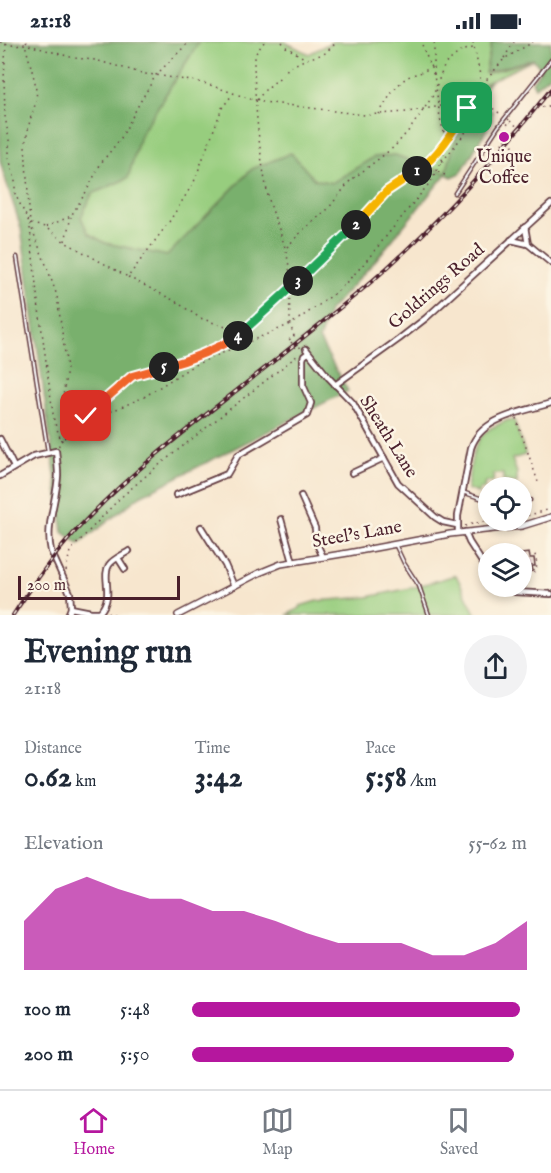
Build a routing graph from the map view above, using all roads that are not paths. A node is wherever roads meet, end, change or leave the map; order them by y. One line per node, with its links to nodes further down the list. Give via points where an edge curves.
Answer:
1 (551, 60): 2 (lane, via 498,127)
2 (455, 193)
3 (551, 204): 4 (street, Goldrings Road)
4 (525, 227): 5 (street, Goldrings Road); 6 (street)
5 (511, 240): 6 (street); 9 (street, Goldrings Road, via 426,318)
6 (528, 244): 8 (street)
7 (17, 257): 12 (lane)
8 (551, 263)
9 (336, 385): 13 (street, Sheath Lane, via 353,403); 18 (street, Sheath Lane, via 306,350 303,385 311,403 307,415 238,455 227,474)
10 (551, 404): 17 (street, via 493,422 478,434)
11 (0, 439): 14 (street)
12 (48, 452): 14 (street); 35 (street, via 56,451 58,476 49,536 51,551 70,593)
13 (384, 458): 15 (street); 24 (street, Sheath Lane, via 398,483 420,505)
14 (14, 467): 16 (street)
15 (352, 473)
16 (0, 476)
17 (462, 492): 20 (lane); 24 (street)
18 (176, 495)
19 (301, 496): 28 (street)
20 (478, 497)
21 (551, 517): 24 (street, Steel's Lane, via 522,526)
22 (281, 519): 30 (street)
23 (201, 527): 32 (street)
24 (459, 530): 25 (street, Steel's Lane); 27 (street)
25 (394, 544): 28 (street, Steel's Lane); 38 (lane, via 419,586)
26 (129, 551): 29 (street)
27 (478, 556)
28 (323, 557): 30 (street, Steel's Lane)
29 (118, 558): 31 (street); 35 (street, via 108,568 107,600 100,612)
30 (292, 562): 32 (street, Steel's Lane, via 269,568)
31 (125, 568)
32 (234, 586): 37 (street, Steel's Lane)
33 (532, 593): 34 (street)
34 (551, 594)
35 (71, 608): 36 (street)
36 (68, 615)
37 (178, 615)
38 (429, 615)

